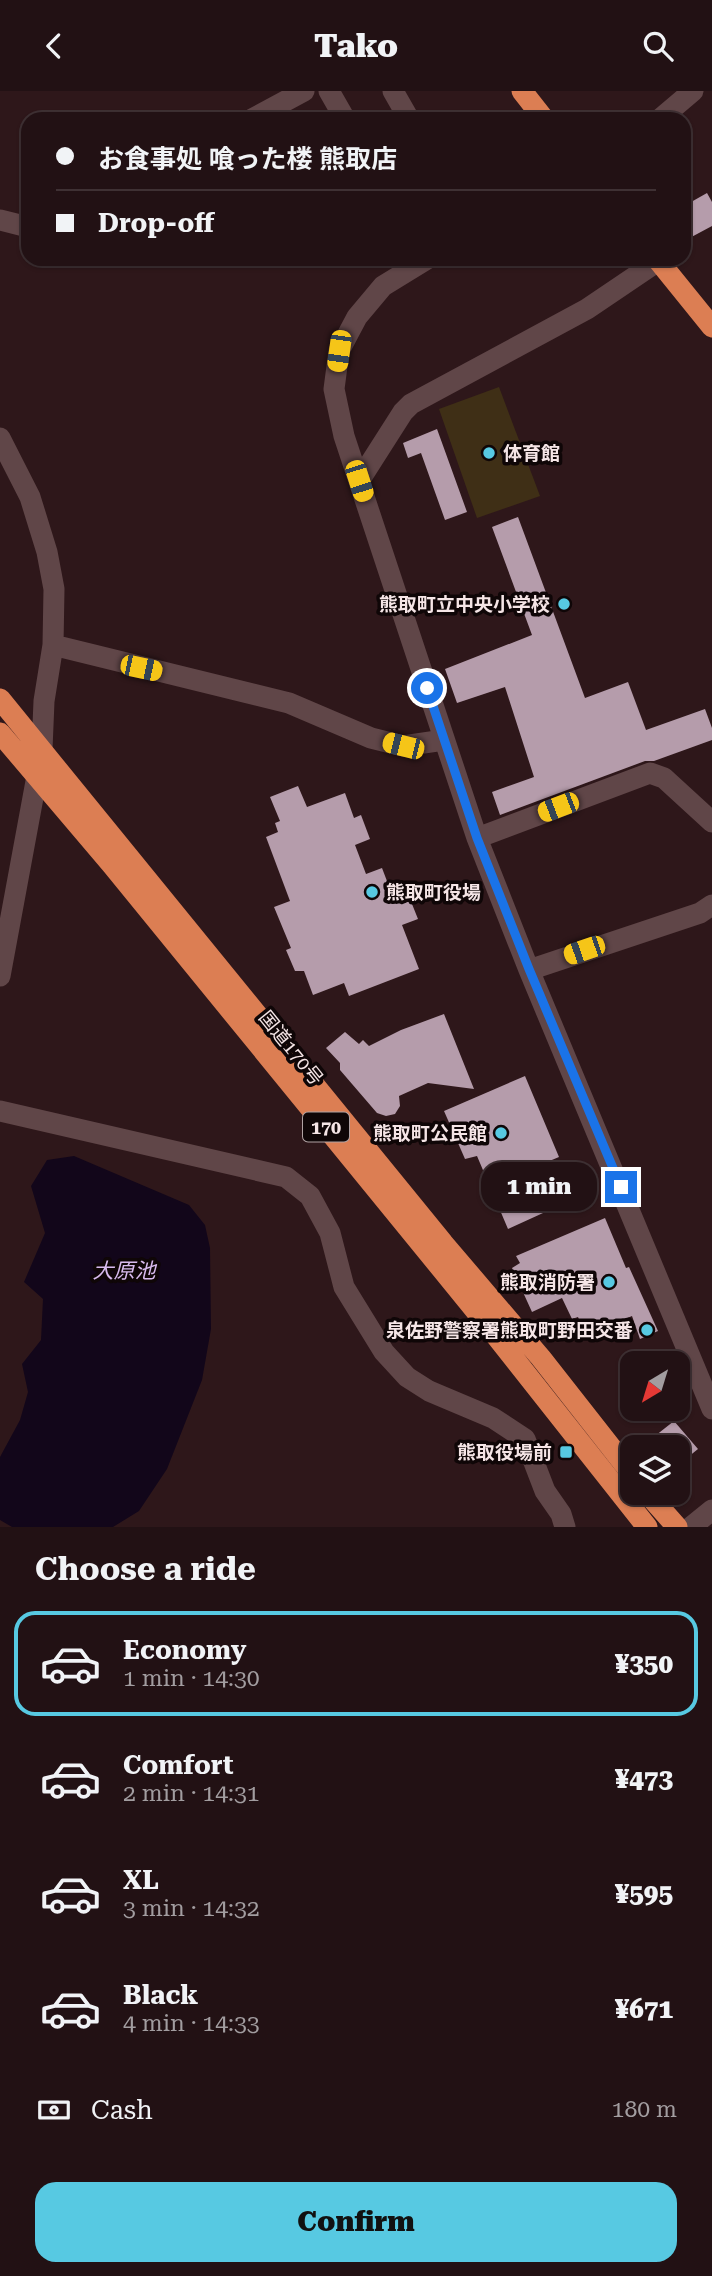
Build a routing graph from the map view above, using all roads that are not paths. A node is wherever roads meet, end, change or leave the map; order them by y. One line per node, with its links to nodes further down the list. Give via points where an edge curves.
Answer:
1 (304, 91): 6 (street)
2 (329, 91): 7 (street)
3 (393, 91): 8 (street)
4 (522, 91): 9 (highway)
5 (693, 91): 10 (street)
6 (265, 112)
7 (341, 112)
8 (405, 112)
9 (538, 112)
10 (668, 112)
11 (0, 220): 12 (street)
12 (21, 224)
13 (415, 266): 18 (street, via 383,286 357,317 339,351 334,389)
14 (649, 266): 18 (street, via 587,309 411,404)
15 (663, 266): 16 (highway)
16 (712, 327)
17 (0, 438): 19 (street, via 30,497 47,552 54,589)
18 (359, 481): 22 (street)
19 (53, 645): 22 (street, via 289,703 403,746); 23 (street)
20 (0, 699): 23 (highway, 国道170号 / 170)
21 (0, 733): 24 (highway, 国道170号 / 170)
22 (444, 740): 26 (street)
23 (42, 749): 24 (street); 32 (highway, 国道170号 / 170)
24 (36, 777): 29 (street); 36 (highway, 国道170号 / 170, via 493,1332)
25 (712, 823): 26 (street, via 664,778 650,773)
26 (477, 838): 28 (street)
27 (712, 905): 28 (street, via 700,913)
28 (529, 969): 31 (street)
29 (0, 976)
30 (0, 1111): 35 (street, via 286,1177 310,1196 330,1234 344,1287 384,1352 407,1377 429,1391 493,1418 525,1439)
31 (712, 1409)
32 (620, 1459)
33 (658, 1505): 37 (highway)
34 (712, 1510): 38 (street)
35 (565, 1527)
36 (647, 1527)
37 (677, 1527)
38 (691, 1527)

